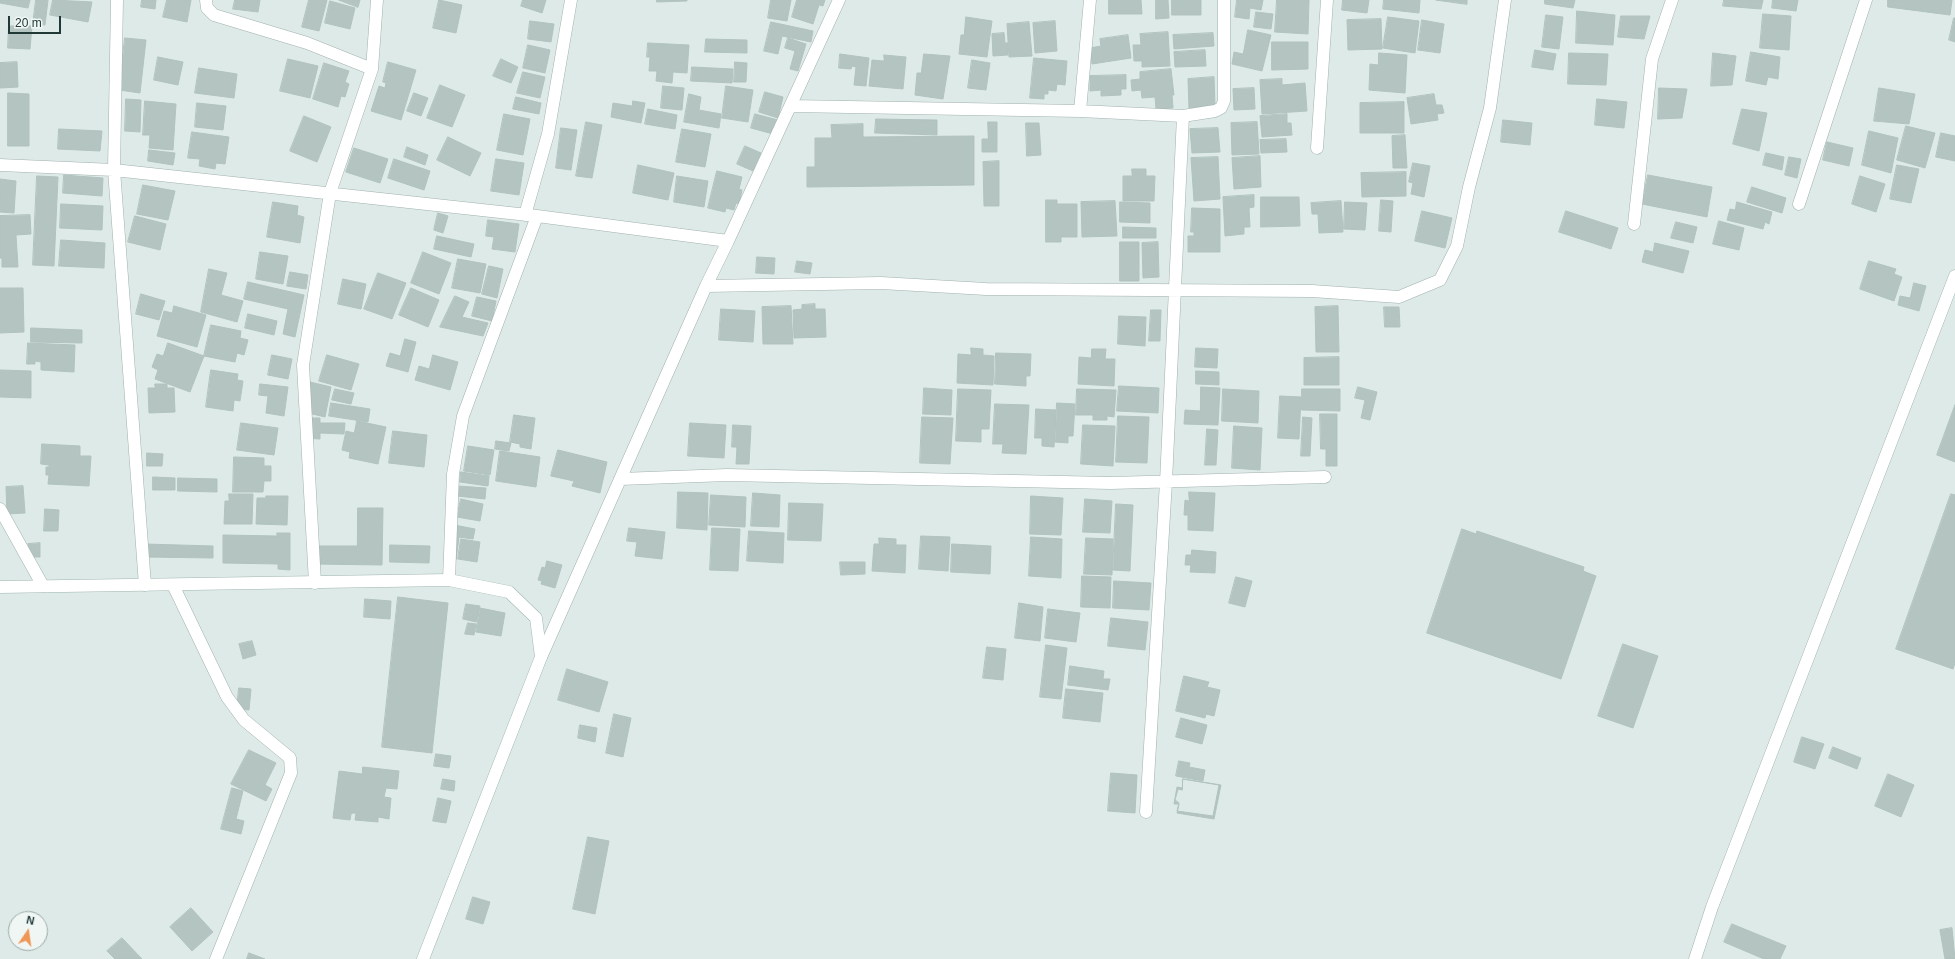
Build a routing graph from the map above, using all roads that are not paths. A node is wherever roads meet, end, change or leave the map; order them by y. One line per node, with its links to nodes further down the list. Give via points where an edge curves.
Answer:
1 (117, 0): 18 (street)
2 (206, 0): 12 (street, via 207,8 214,15 307,43)
3 (377, 0): 12 (street)
4 (571, 0): 21 (street, via 548,134)
5 (838, 0): 13 (street)
6 (1090, 0): 14 (street)
7 (1224, 0): 15 (street, via 1224,101 1221,108 1216,111)
8 (1327, 0): 16 (street)
9 (1505, 0): 27 (street, via 1490,108 1468,187 1457,246 1440,280 1399,297 1312,291)
10 (1672, 0): 23 (street, via 1652,59)
11 (1866, 0): 20 (street)
12 (372, 69): 19 (street)
13 (791, 106): 14 (street); 24 (street)
14 (1080, 111): 15 (street)
15 (1183, 116): 27 (street)
16 (1317, 148)
17 (0, 165): 18 (street)
18 (114, 170): 19 (street); 34 (street)
19 (330, 193): 21 (street); 33 (street, via 303,365)
20 (1798, 204)
21 (524, 215): 22 (street)
22 (537, 216): 24 (street); 32 (street, via 463,416 453,474)
23 (1634, 224)
24 (728, 241): 26 (street)
25 (1955, 276): 42 (street, via 1712,907)
26 (706, 286): 27 (street, via 881,283 986,289); 29 (street)
27 (1174, 290): 30 (street)
28 (1325, 477): 30 (street)
29 (620, 479): 30 (street, via 727,475 1103,483); 38 (street)
30 (1166, 482): 39 (street)
31 (0, 509): 36 (street)
32 (449, 580): 33 (street); 38 (street, via 509,592 536,618)
33 (315, 582): 35 (street)
34 (145, 585): 35 (street); 36 (street)
35 (173, 585): 40 (street, via 226,697 244,720 290,758 291,773)
36 (43, 586): 37 (street)
37 (0, 587)
38 (541, 657): 41 (street)
39 (1146, 812)
40 (216, 959)
41 (423, 959)
42 (1695, 959)

